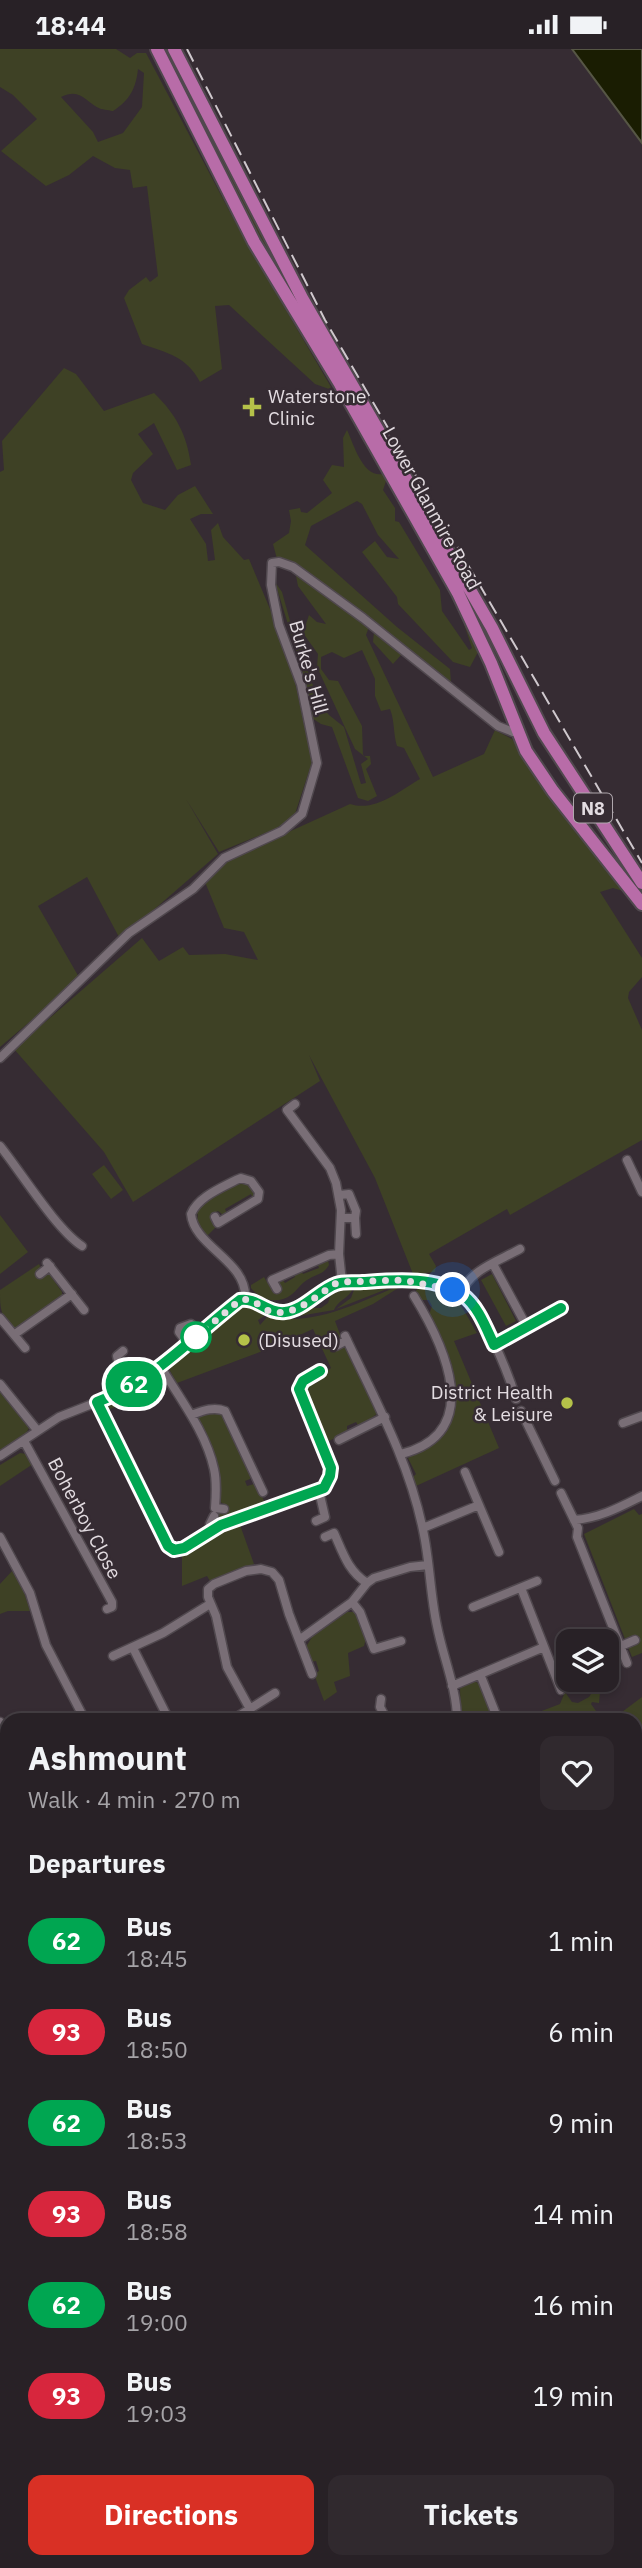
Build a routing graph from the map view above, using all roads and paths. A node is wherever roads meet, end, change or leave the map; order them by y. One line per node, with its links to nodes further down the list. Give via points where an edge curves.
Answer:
1 (157, 49): 3 (highway, Lower Glanmire Road / N8, via 254,242 464,604)
2 (174, 49): 4 (highway, Lower Glanmire Road / N8, via 302,298 492,628 544,733)
3 (517, 731): 5 (highway, Lower Glanmire Road / N8, via 553,791); 6 (street, Burke's Hill, via 498,726 293,566 272,563 279,625 301,684 317,763 302,814 282,831 224,858 193,889 129,933)
4 (642, 883)
5 (642, 904)
6 (0, 1058)
7 (295, 1104): 11 (street, via 287,1110 330,1168)
8 (0, 1146): 16 (street, via 61,1226)
9 (627, 1160): 10 (street)
10 (642, 1192)
11 (340, 1195): 13 (street); 14 (street, via 349,1194)
12 (215, 1217): 26 (street, via 218,1223 258,1199 251,1181 236,1180 194,1207 191,1214 194,1224 241,1279)
13 (342, 1218): 14 (street); 18 (street)
14 (355, 1218): 15 (street)
15 (356, 1234)
16 (82, 1246)
17 (520, 1249): 19 (street)
18 (339, 1254): 21 (street); 22 (street, via 272,1280)
19 (493, 1264): 24 (street, via 467,1279); 30 (street)
20 (40, 1274): 23 (street, via 49,1264)
21 (342, 1282): 24 (street, via 403,1280); 26 (street, via 286,1312 267,1310)
22 (277, 1289)
23 (72, 1294): 28 (street); 31 (street)
24 (461, 1294): 34 (street, via 473,1305)
25 (414, 1296): 54 (street, via 425,1308 444,1352 452,1387 443,1429 426,1444)
26 (245, 1299): 32 (street)
27 (561, 1308): 30 (street)
28 (84, 1310)
29 (0, 1318): 31 (street)
30 (527, 1327): 34 (street)
31 (15, 1334): 35 (street)
32 (200, 1334): 33 (street); 33 (street, via 191,1324 180,1328)
33 (188, 1344): 38 (street)
34 (494, 1345): 42 (street)
35 (25, 1346)
36 (336, 1346): 47 (street, via 346,1338)
37 (123, 1352): 41 (street, via 118,1360)
38 (161, 1367): 41 (street); 45 (street)
39 (316, 1377): 60 (street, via 303,1381 299,1389 331,1468)
40 (0, 1384): 50 (street)
41 (134, 1385): 43 (street)
42 (516, 1399)
43 (97, 1402): 50 (street); 71 (street, via 168,1546 184,1548)
44 (521, 1411): 58 (street)
45 (191, 1415): 57 (street, via 219,1408 225,1411); 65 (street, via 214,1469 215,1507)
46 (642, 1416): 49 (street)
47 (386, 1417): 51 (street); 54 (street)
48 (350, 1423): 51 (street)
49 (623, 1423)
50 (37, 1430): 53 (street)
51 (354, 1433): 52 (street)
52 (339, 1440)
53 (24, 1441): 55 (street); 82 (street, Boherboy Close, via 112,1602)
54 (401, 1454): 70 (street)
55 (0, 1456)
56 (465, 1472): 64 (street)
57 (257, 1479): 59 (street); 61 (street)
58 (555, 1481)
59 (247, 1484)
60 (319, 1491): 69 (street, via 326,1517); 71 (street)
61 (263, 1492)
62 (561, 1493): 68 (street)
63 (639, 1497): 66 (street); 68 (street, via 591,1519)
64 (479, 1505): 70 (street); 74 (street)
65 (224, 1509)
66 (642, 1509)
67 (214, 1516): 71 (street)
68 (574, 1520): 86 (street)
69 (316, 1521)
70 (423, 1528): 75 (street)
71 (213, 1530)
72 (0, 1537): 98 (street, via 30,1593 46,1646)
73 (325, 1537): 77 (street, via 334,1533 349,1566)
74 (499, 1552)
75 (428, 1565): 77 (street); 94 (street)
76 (537, 1581): 78 (street)
77 (367, 1583): 79 (street)
78 (521, 1588): 81 (street); 87 (street)
79 (352, 1602): 83 (street); 85 (street, via 374,1649)
80 (210, 1604): 83 (street, via 208,1589 214,1584 246,1571 272,1573 279,1580); 88 (street); 97 (street, via 227,1667)
81 (473, 1607)
82 (107, 1609)
83 (299, 1640): 91 (street)
84 (635, 1640): 86 (street)
85 (401, 1641)
86 (621, 1646): 90 (street)
87 (544, 1647): 92 (street); 93 (street)
88 (133, 1648): 89 (street); 99 (street)
89 (113, 1656)
90 (628, 1663)
91 (312, 1674)
92 (480, 1674): 94 (street); 103 (street)
93 (556, 1677)
94 (452, 1686): 102 (street)
95 (275, 1693): 97 (street)
96 (381, 1699): 101 (street)
97 (250, 1709): 100 (street)
98 (80, 1713)
99 (166, 1713)
100 (244, 1713)
101 (383, 1713)
102 (456, 1713)
103 (496, 1713)

